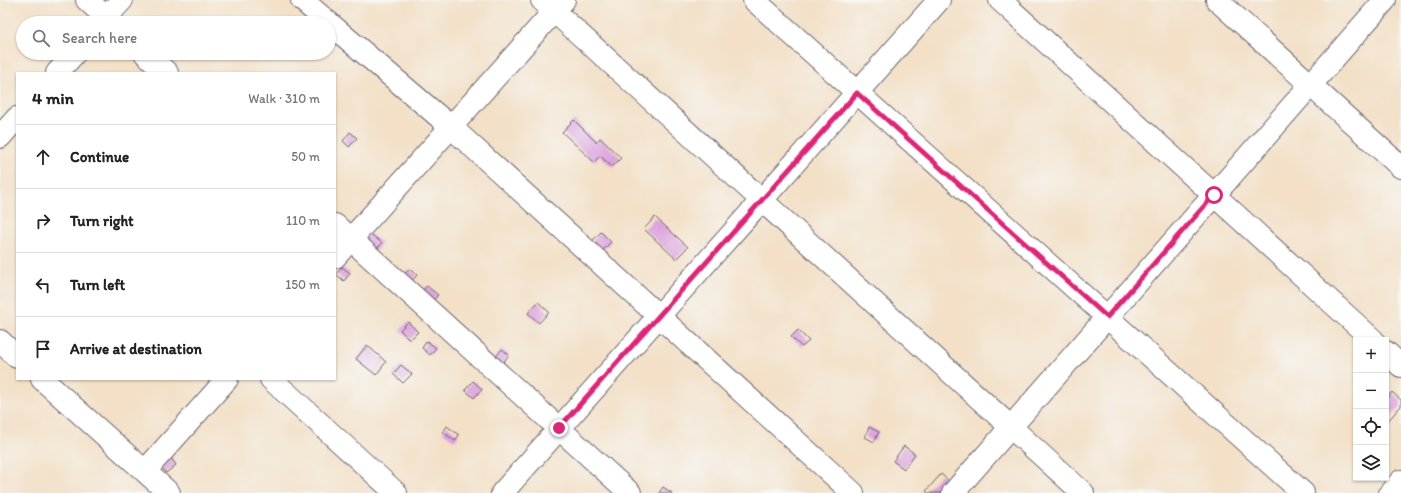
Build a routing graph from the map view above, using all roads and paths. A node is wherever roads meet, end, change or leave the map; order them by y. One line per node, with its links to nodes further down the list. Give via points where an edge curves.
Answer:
1 (87, 0): 10 (street)
2 (122, 0): 11 (street)
3 (302, 0): 12 (street)
4 (754, 0): 19 (street)
5 (939, 0): 19 (street)
6 (1000, 0): 22 (street)
7 (1217, 0): 18 (street)
8 (1385, 0): 18 (street)
9 (553, 4): 20 (street); 23 (street)
10 (101, 16)
11 (110, 16)
12 (321, 16)
13 (336, 29): 20 (street)
14 (69, 60): 16 (street)
15 (153, 60): 17 (street)
16 (58, 72)
17 (166, 72)
18 (1310, 85): 21 (street); 22 (street)
19 (857, 93): 23 (street); 28 (street)
20 (451, 127): 25 (street); 27 (street)
21 (1401, 167)
22 (1214, 195): 28 (street); 29 (street)
23 (762, 200): 27 (street); 37 (street)
24 (336, 226): 25 (street)
25 (351, 239): 26 (street); 38 (street)
26 (336, 256)
27 (659, 316): 38 (street); 45 (street)
28 (1107, 317): 37 (street); 48 (street)
29 (1370, 337)
30 (0, 341): 31 (street)
31 (16, 355)
32 (1389, 355): 33 (street)
33 (1401, 366)
34 (43, 380): 39 (street)
35 (226, 380): 39 (street)
36 (272, 380): 42 (street)
37 (1011, 427): 46 (street); 47 (street)
38 (559, 428): 43 (street); 44 (street)
39 (145, 471): 41 (street)
40 (1401, 481): 49 (street)
41 (170, 493)
42 (396, 493)
43 (502, 493)
44 (630, 493)
45 (853, 493)
46 (953, 493)
47 (1083, 493)
48 (1304, 493)
49 (1390, 493)

